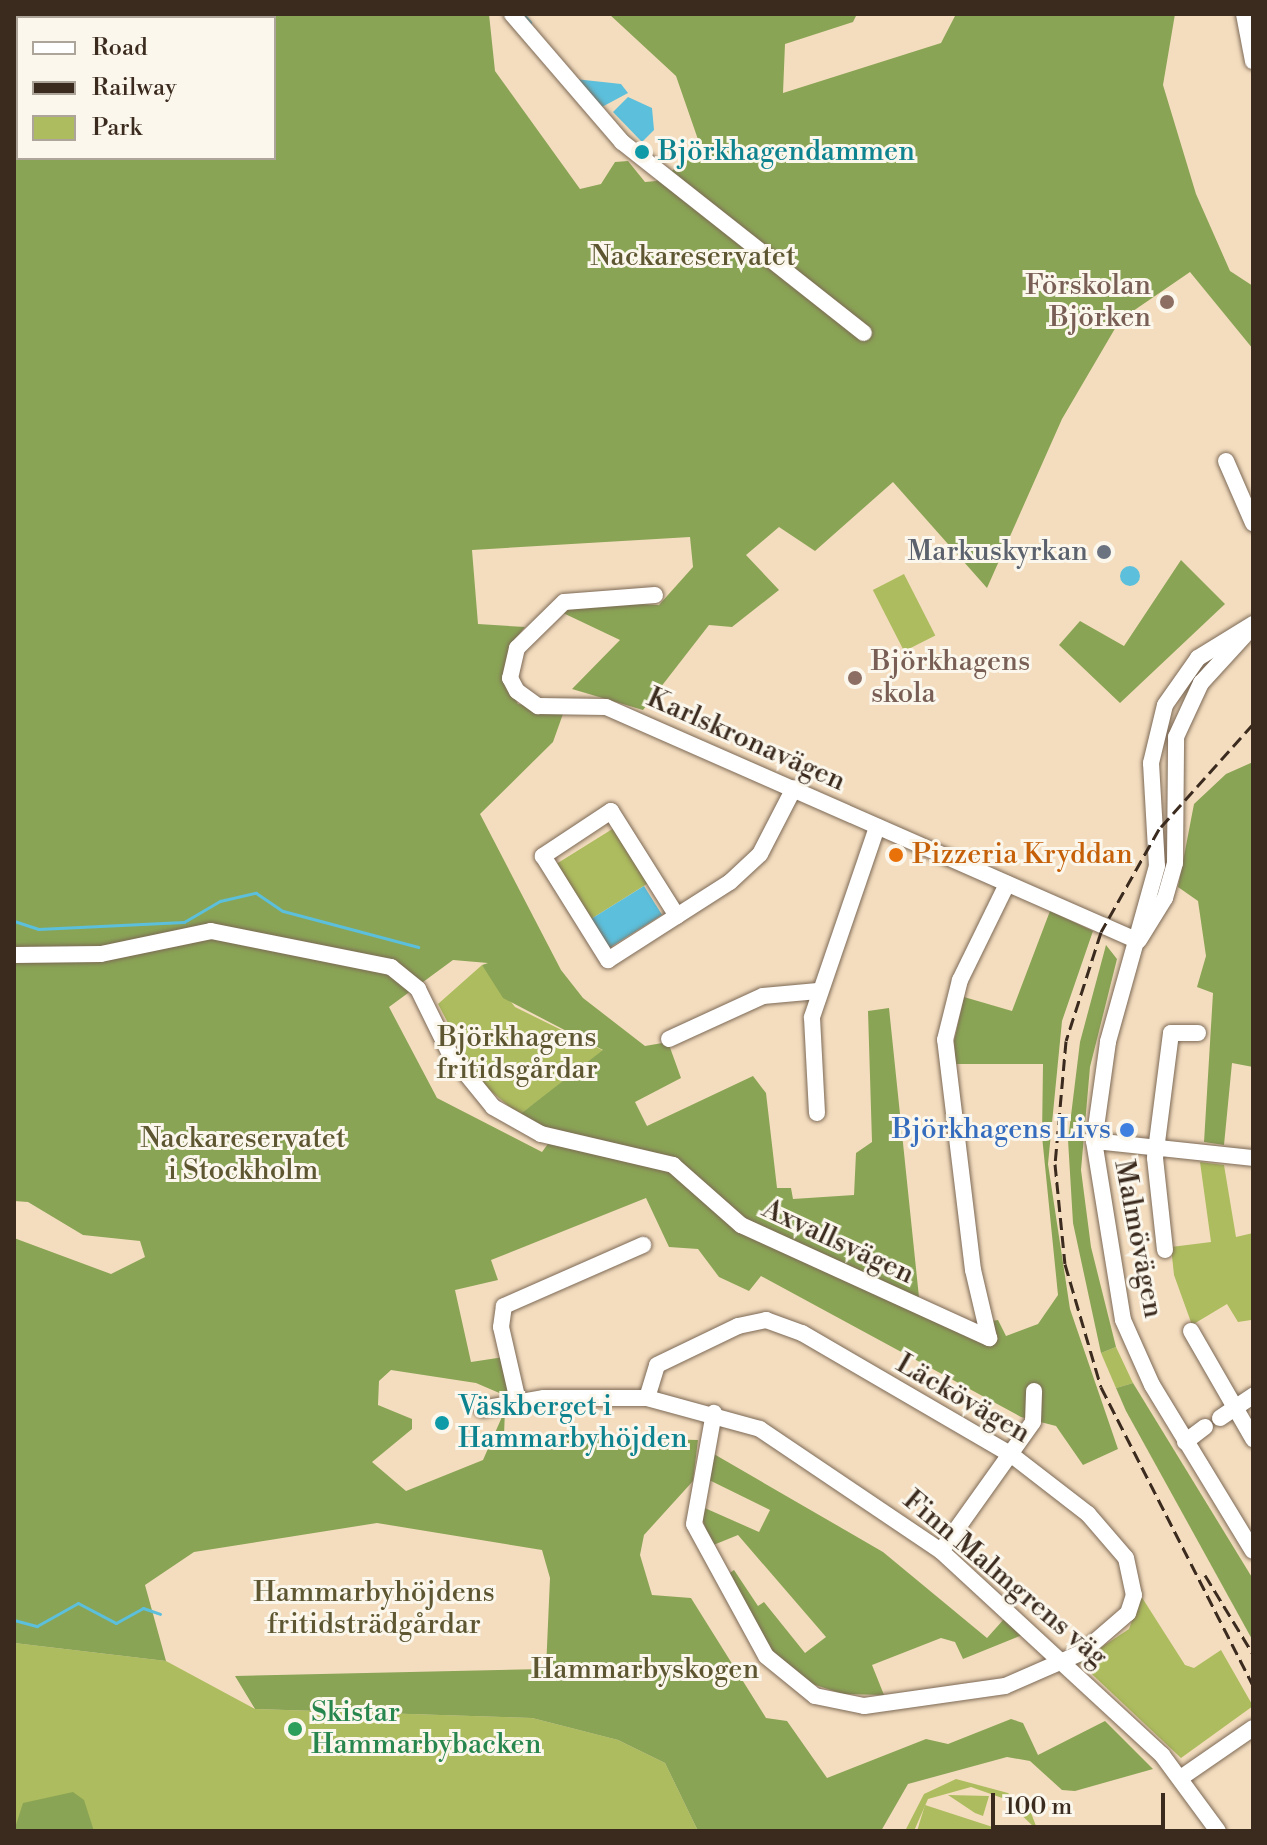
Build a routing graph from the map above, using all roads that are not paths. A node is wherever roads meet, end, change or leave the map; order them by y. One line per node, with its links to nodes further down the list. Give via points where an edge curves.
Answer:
1 (512, 14): 4 (street, via 622,142)
2 (1244, 14): 3 (street)
3 (1253, 61)
4 (864, 333)
5 (1226, 461): 6 (street)
6 (1253, 523)
7 (655, 595): 9 (street, Karlskronavägen, via 564,602 517,648 510,678 517,691 538,706 606,707)
8 (1253, 626): 13 (street, Malmövägen, via 1198,658 1165,705 1151,763 1157,866)
9 (794, 788): 10 (street, Karlskronavägen); 12 (street, via 760,854)
10 (877, 827): 11 (street, Karlskronavägen); 15 (street)
11 (1007, 884): 13 (street, Karlskronavägen); 14 (street, Axvallsvägen, via 960,980 945,1040 973,1270 989,1338 741,1225 673,1165 541,1134 493,1107 450,1054 418,989 391,967 211,931 101,954)
12 (677, 916): 12 (street, via 611,811 543,856 608,960)
13 (1138, 941): 19 (street, Malmövägen, via 1108,1042)
14 (14, 955)
15 (818, 991): 17 (street, via 763,996); 18 (street)
16 (1198, 1033): 20 (street, via 1171,1033)
17 (669, 1039)
18 (817, 1113)
19 (1094, 1141): 20 (street); 34 (street, Malmövägen, via 1123,1320)
20 (1156, 1146): 21 (street); 23 (street)
21 (1253, 1158)
22 (643, 1245): 28 (street, via 504,1306 501,1327)
23 (1165, 1250)
24 (1191, 1331): 31 (street, Malmövägen)
25 (1034, 1391): 35 (street, via 1033,1422)
26 (1253, 1396): 31 (street)
27 (647, 1398): 28 (street, Finn Malmgrens väg); 30 (street, Finn Malmgrens väg); 35 (street, Läckövägen, via 657,1365 670,1356 766,1320)
28 (518, 1401): 29 (street, Finn Malmgrens väg)
29 (482, 1409)
30 (714, 1413): 36 (street, Finn Malmgrens väg, via 760,1429 834,1474); 38 (street, Läckövägen, via 694,1524 766,1656 798,1686 864,1706 1005,1686)
31 (1227, 1414): 33 (street, Malmövägen)
32 (1205, 1427): 34 (street)
33 (1253, 1439)
34 (1185, 1442): 37 (street, Malmövägen)
35 (1013, 1456): 36 (street); 38 (street, Läckövägen, via 1089,1515 1130,1569 1134,1595 1121,1626)
36 (941, 1551): 38 (street, Finn Malmgrens väg)
37 (1253, 1551)
38 (1064, 1660): 40 (street, Finn Malmgrens väg)
39 (1253, 1728): 40 (street)
40 (1182, 1777): 41 (street, Finn Malmgrens väg)
41 (1218, 1831)

